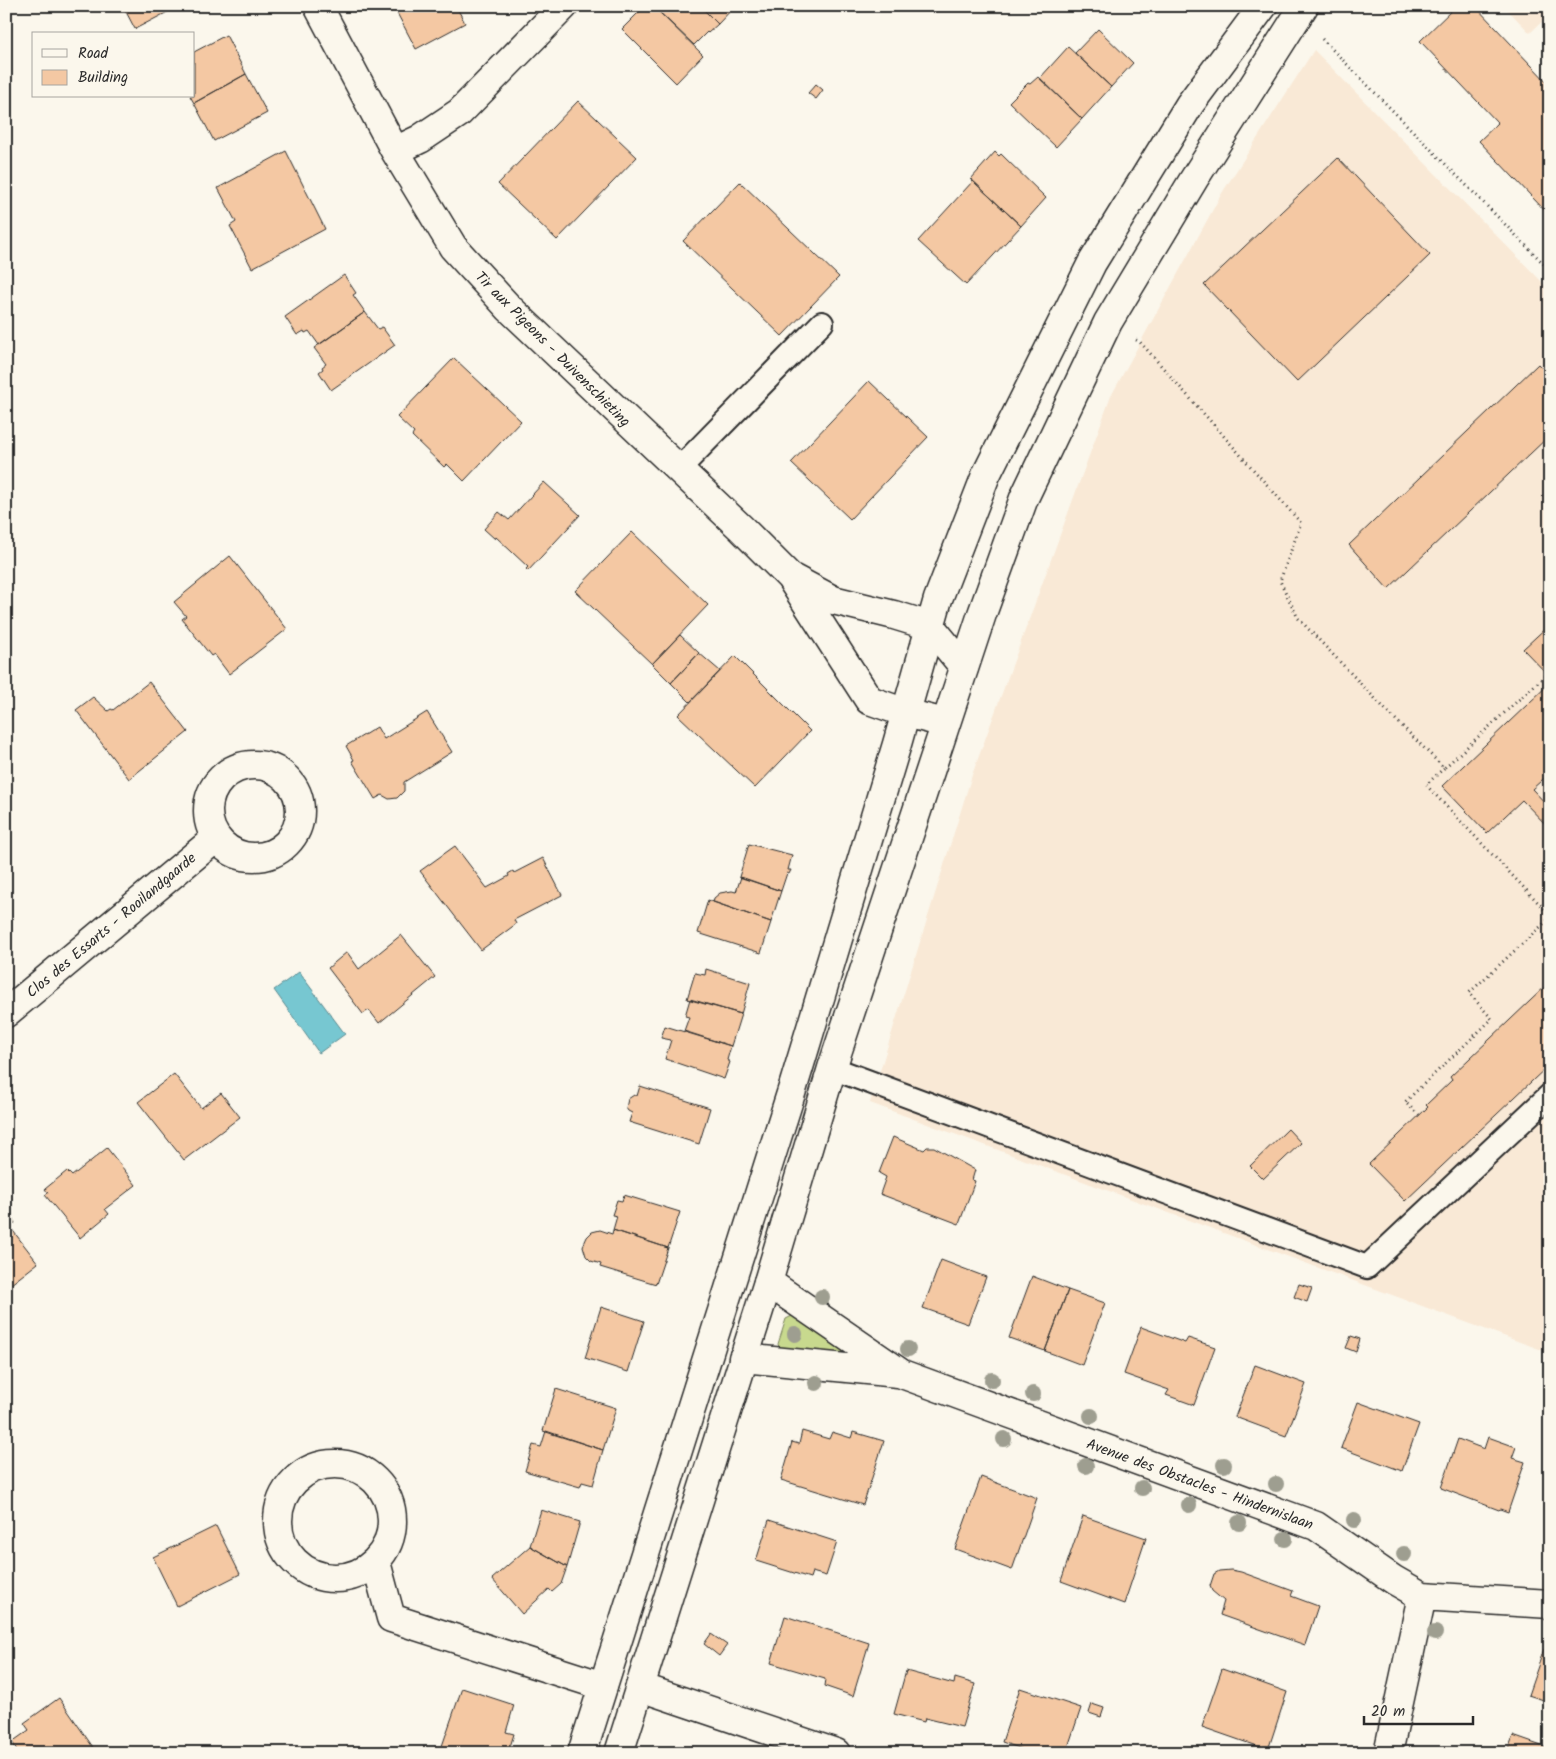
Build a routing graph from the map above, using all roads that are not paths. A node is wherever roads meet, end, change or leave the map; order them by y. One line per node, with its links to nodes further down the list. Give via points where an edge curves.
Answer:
1 (318, 6): 5 (street, Tir aux Pigeons - Duivenschieting)
2 (564, 6): 5 (street, via 459,113)
3 (1263, 6): 9 (street, via 1190,104 1092,263 986,475)
4 (1301, 11): 10 (street, via 1108,322 1024,498)
5 (395, 151): 7 (street, Tir aux Pigeons - Duivenschieting, via 453,247 508,308)
6 (822, 323): 7 (lane)
7 (678, 470): 8 (street, Tir aux Pigeons - Duivenschieting)
8 (790, 577): 9 (street, Tir aux Pigeons - Duivenschieting, via 833,600); 11 (street, Tir aux Pigeons - Duivenschieting, via 869,700)
9 (930, 626): 10 (street); 11 (street)
10 (964, 667): 12 (street)
11 (906, 713): 12 (street, Tir aux Pigeons - Duivenschieting); 23 (street, via 793,1087)
12 (945, 723): 15 (street)
13 (216, 838): 14 (street, Clos des Essarts - Rooilandgaarde)
14 (6, 1013)
15 (832, 1068): 16 (lane, via 1367,1267); 17 (street)
16 (1550, 1095)
17 (768, 1282): 18 (street); 19 (street, Avenue des Obstacles - Hindernislaan)
18 (743, 1358): 19 (street, Avenue des Obstacles - Hindernislaan); 24 (street)
19 (902, 1374): 21 (street, Avenue des Obstacles - Hindernislaan, via 1316,1526)
20 (376, 1562): 20 (street, via 388,1546 393,1527 388,1497 376,1481 360,1469 340,1464 306,1472 287,1491 279,1509 278,1529 284,1548 295,1562 311,1573 330,1579 350,1577); 23 (street, via 391,1618)
21 (1422, 1596): 22 (street, Avenue des Obstacles - Hindernislaan); 28 (street)
22 (1550, 1604)
23 (603, 1686): 25 (street)
24 (640, 1687): 26 (street); 27 (street)
25 (582, 1753)
26 (619, 1753)
27 (836, 1753)
28 (1388, 1753)

